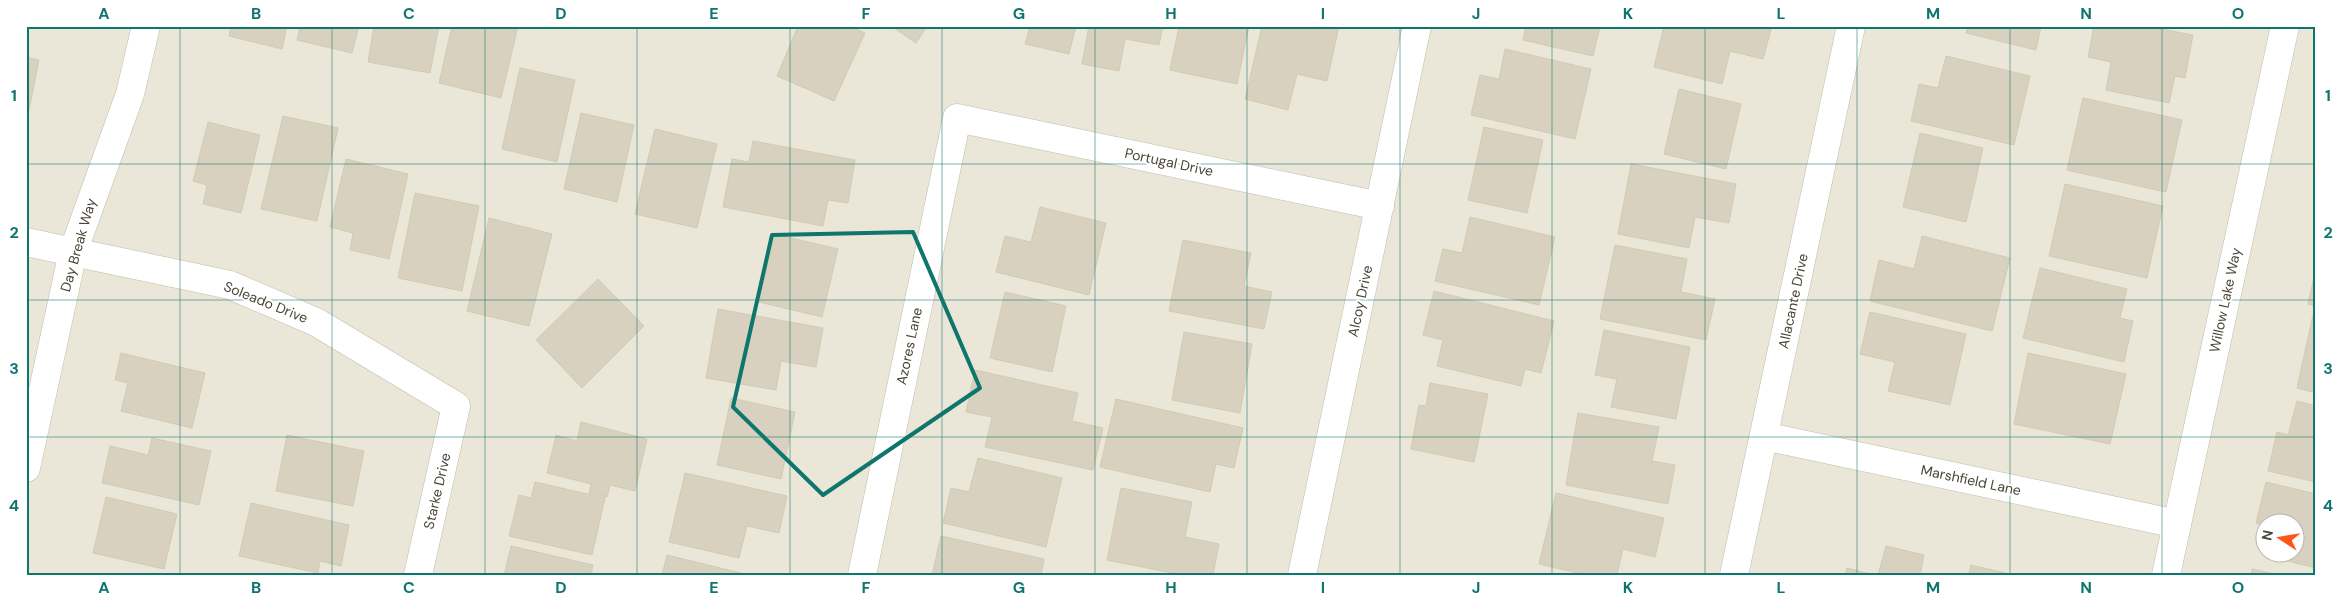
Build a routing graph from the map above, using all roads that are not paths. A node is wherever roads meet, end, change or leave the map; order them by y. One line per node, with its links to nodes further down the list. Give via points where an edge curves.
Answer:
1 (146, 26): 8 (street, Day Break Way, via 130,94)
2 (1417, 26): 6 (street, Alcoy Drive)
3 (1851, 26): 10 (street, Allacante Drive)
4 (2285, 26): 12 (street, Willow Lake Way)
5 (957, 118): 6 (street, Portugal Drive); 14 (street, Azores Lane)
6 (1380, 206): 15 (street, Alcoy Drive)
7 (26, 242): 8 (street, Soleado Drive)
8 (73, 252): 9 (street, Soleado Drive, via 230,285 316,322); 11 (street, Day Break Way)
9 (456, 406): 13 (street, Starke Drive)
10 (1764, 436): 12 (street, Marshfield Lane); 16 (street, Allacante Drive)
11 (26, 468)
12 (2177, 524): 17 (street, Willow Lake Way)
13 (418, 575)
14 (862, 575)
15 (1302, 575)
16 (1734, 575)
17 (2166, 575)

